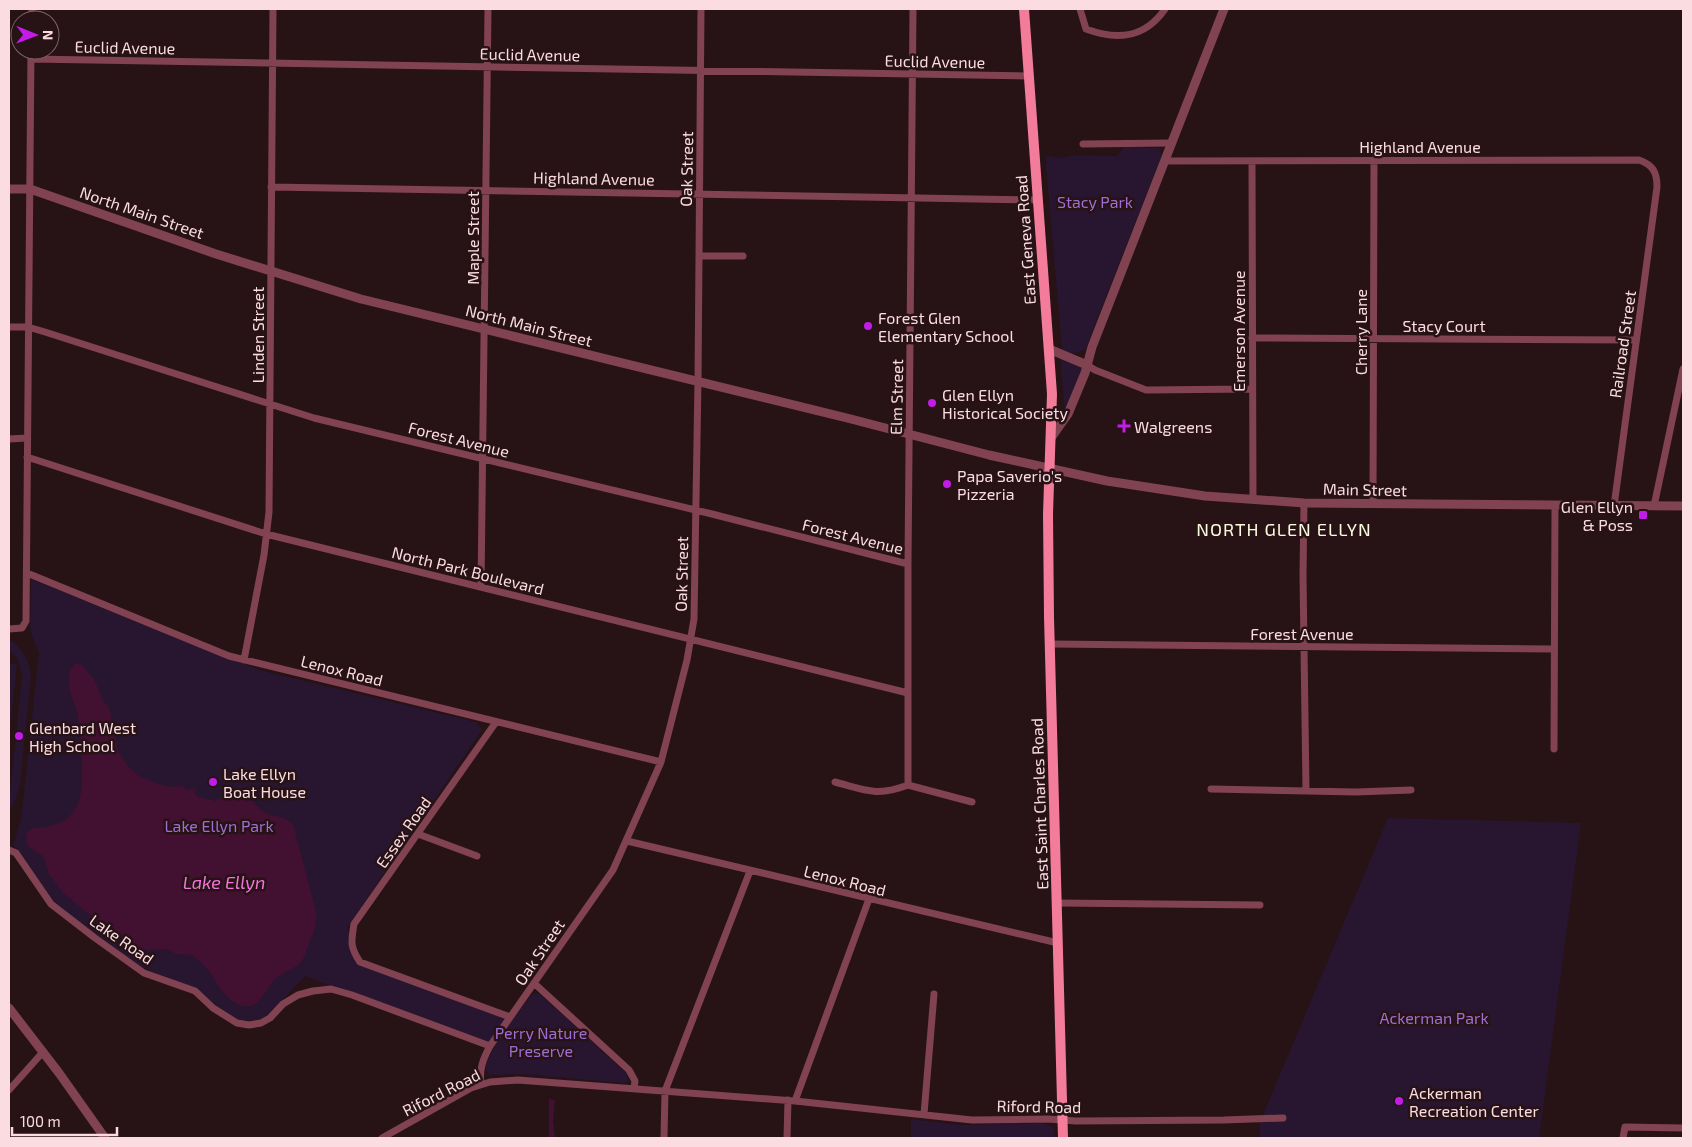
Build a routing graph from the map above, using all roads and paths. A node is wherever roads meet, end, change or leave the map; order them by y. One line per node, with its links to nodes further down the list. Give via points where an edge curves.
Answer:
1 (273, 9): 11 (street, Linden Street)
2 (488, 9): 12 (street, Maple Street)
3 (701, 9): 13 (street, Oak Street)
4 (913, 9): 14 (street, Elm Street)
5 (1024, 9): 15 (main road, East Geneva Road)
6 (1080, 9): 7 (street, via 1086,29 1101,35 1119,35 1142,30 1156,21)
7 (1165, 9)
8 (1224, 9): 16 (street)
9 (31, 60): 24 (street)
10 (60, 60): 11 (street, Euclid Avenue)
11 (272, 63): 12 (street, Euclid Avenue); 21 (street, Linden Street)
12 (487, 67): 13 (street, Euclid Avenue); 25 (street, Maple Street)
13 (701, 71): 14 (street, Euclid Avenue); 26 (street, Oak Street)
14 (913, 74): 15 (street, Euclid Avenue); 27 (street, Elm Street)
15 (1028, 76): 28 (main road, East Geneva Road)
16 (1171, 143): 17 (street); 19 (street)
17 (1084, 144)
18 (1374, 160): 20 (street, Highland Avenue); 22 (street, Highland Avenue, via 1639,160 1653,168); 36 (street, Cherry Lane)
19 (1164, 161): 20 (street, Highland Avenue); 39 (street)
20 (1252, 161): 35 (street, Emerson Avenue)
21 (272, 186): 25 (street, Highland Avenue); 31 (street, Linden Street)
22 (1657, 186): 37 (street, Railroad Street)
23 (9, 189): 24 (street, North Main Street)
24 (30, 189): 31 (street, North Main Street); 33 (street)
25 (486, 190): 26 (street, Highland Avenue); 34 (street, Maple Street)
26 (700, 194): 27 (street, Highland Avenue); 29 (street, Oak Street)
27 (912, 197): 28 (street, Highland Avenue); 44 (street, Elm Street)
28 (1037, 200): 38 (main road, East Geneva Road)
29 (699, 256): 30 (street); 41 (street, Oak Street)
30 (743, 256)
31 (271, 272): 34 (street, North Main Street, via 361,299); 43 (street, Linden Street)
32 (9, 327): 33 (street, Forest Avenue)
33 (28, 327): 43 (street, Forest Avenue); 46 (street)
34 (485, 329): 41 (street, North Main Street); 49 (street, Maple Street)
35 (1252, 338): 36 (street, Stacy Court); 42 (street, Emerson Avenue)
36 (1374, 338): 37 (street, Stacy Court); 53 (street, Cherry Lane)
37 (1636, 340): 55 (street, Railroad Street)
38 (1049, 349): 39 (street); 47 (main road, East Geneva Road)
39 (1087, 365): 42 (street, via 1146,390); 47 (street, via 1068,414)
40 (1683, 369): 56 (street)
41 (698, 381): 44 (street, North Main Street); 58 (street, Oak Street)
42 (1252, 389): 51 (street, Emerson Avenue)
43 (270, 403): 49 (street, Forest Avenue, via 314,418); 59 (street, Linden Street)
44 (910, 434): 50 (street, North Main Street); 60 (street, Elm Street)
45 (9, 438): 46 (street)
46 (27, 438): 48 (street)
47 (1051, 438): 50 (main road, East Geneva Road)
48 (27, 457): 59 (street, North Park Boulevard); 61 (street)
49 (483, 459): 58 (street, Forest Avenue); 62 (street, Maple Street)
50 (1050, 468): 51 (street, Main Street, via 1152,489); 65 (main road, East Saint Charles Road)
51 (1252, 500): 52 (street, Main Street)
52 (1304, 503): 53 (street, Main Street); 66 (street)
53 (1373, 504): 54 (street, Main Street)
54 (1555, 505): 55 (street, Main Street); 67 (street)
55 (1614, 506): 56 (street, Main Street)
56 (1654, 506): 57 (street, Main Street)
57 (1683, 506)
58 (696, 511): 60 (street, Forest Avenue); 64 (street, Oak Street, via 694,619)
59 (266, 534): 62 (street, North Park Boulevard); 68 (street, Linden Street)
60 (908, 564): 69 (street, Elm Street)
61 (27, 573): 63 (street, via 26,621 22,628); 68 (street, Lenox Road)
62 (481, 587): 64 (street, North Park Boulevard)
63 (9, 629)
64 (690, 639): 69 (street, North Park Boulevard); 72 (street, Oak Street)
65 (1050, 644): 66 (street, Forest Avenue); 85 (main road, East Saint Charles Road)
66 (1304, 647): 67 (street, Forest Avenue); 76 (street)
67 (1554, 649): 71 (street)
68 (244, 660): 70 (street, Lenox Road)
69 (908, 693): 74 (street, Elm Street)
70 (496, 722): 72 (street, Lenox Road); 79 (street, Essex Road)
71 (1554, 749)
72 (661, 762): 80 (street, Oak Street)
73 (835, 782): 74 (street, via 879,792 890,792)
74 (908, 785): 78 (street)
75 (1211, 788): 76 (street)
76 (1306, 790): 77 (street)
77 (1411, 790)
78 (972, 802)
79 (418, 834): 82 (street); 91 (street, Essex Road, via 354,924 352,950 360,962)
80 (626, 841): 83 (street, Lenox Road); 88 (street, Oak Street, via 613,870)
81 (9, 850): 92 (street, Lake Road, via 16,853 51,904 95,938 144,973 195,991 213,1008 237,1023 261,1023 298,995 331,990 352,994)
82 (477, 856)
83 (750, 871): 84 (street, Lenox Road); 97 (street)
84 (869, 899): 87 (street, Lenox Road); 98 (street)
85 (1057, 903): 86 (street); 87 (main road, East Saint Charles Road)
86 (1260, 905)
87 (1058, 944): 101 (main road, East Saint Charles Road)
88 (535, 984): 91 (street, Oak Street); 95 (street, via 629,1070 635,1081)
89 (934, 994): 99 (street)
90 (9, 1008): 93 (street)
91 (510, 1017): 92 (street, Oak Street)
92 (490, 1046): 94 (street, Oak Street, via 482,1061)
93 (43, 1052): 96 (street); 103 (street)
94 (481, 1084): 95 (street, Riford Road, via 518,1080); 104 (street, Riford Road)
95 (634, 1088): 97 (street, Riford Road)
96 (9, 1090)
97 (665, 1091): 98 (street, Riford Road); 105 (street)
98 (791, 1101): 99 (street, Riford Road); 106 (street)
99 (924, 1114): 101 (street, Riford Road, via 972,1120)
100 (1283, 1118): 101 (street, Riford Road)
101 (1063, 1120): 107 (main road, East Saint Charles Road)
102 (1683, 1128): 108 (street, via 1625,1127)
103 (105, 1138)
104 (382, 1138)
105 (664, 1138)
106 (787, 1138)
107 (1064, 1138)
108 (1623, 1138)

